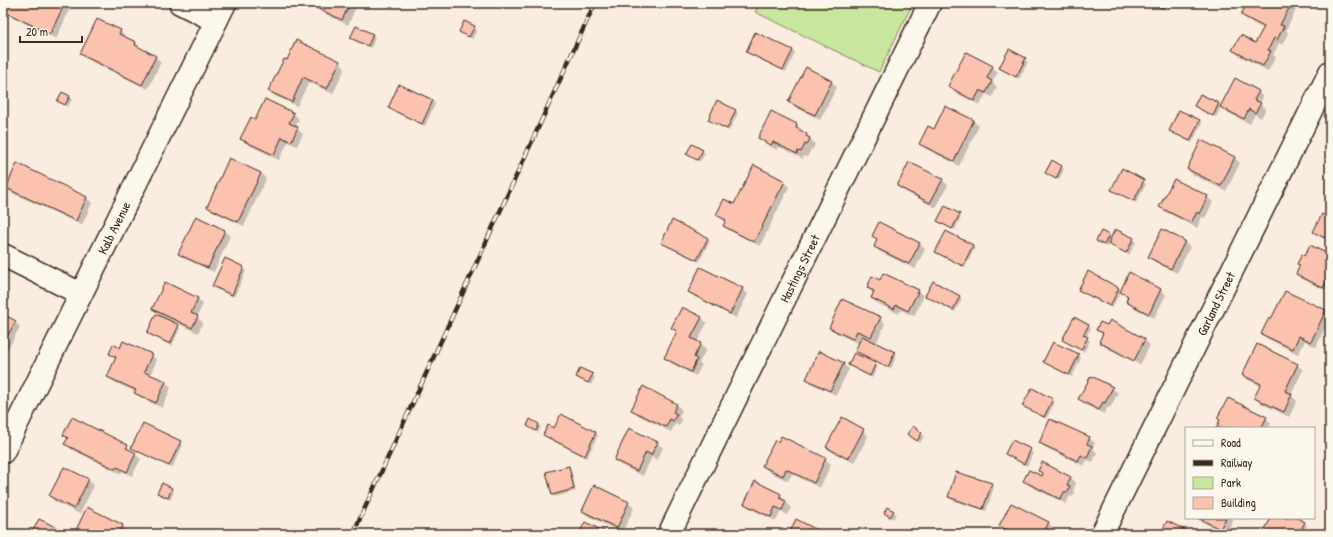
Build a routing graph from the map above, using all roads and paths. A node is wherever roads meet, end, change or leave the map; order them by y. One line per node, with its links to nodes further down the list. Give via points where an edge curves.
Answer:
1 (180, 3): 3 (street)
2 (930, 3): 8 (street, Hastings Street)
3 (220, 12): 6 (street, Kalb Avenue)
4 (1330, 72): 9 (street, Garland Street)
5 (3, 255): 6 (street)
6 (81, 294): 7 (street, Kalb Avenue)
7 (3, 452)
8 (669, 534)
9 (1102, 534)

